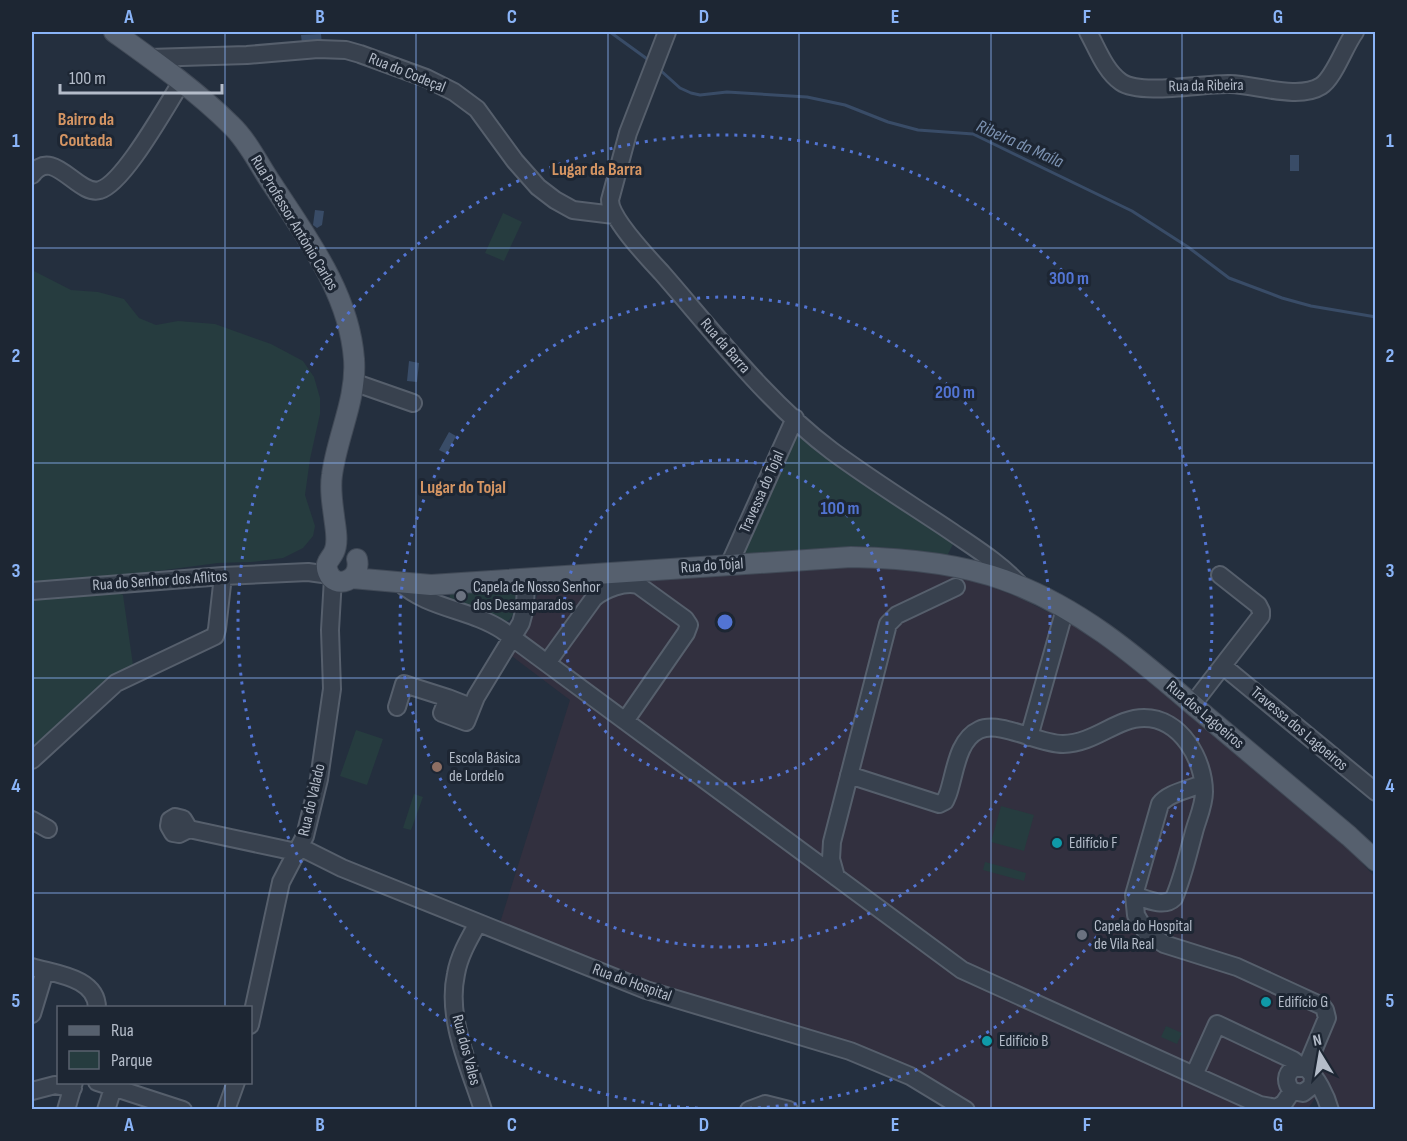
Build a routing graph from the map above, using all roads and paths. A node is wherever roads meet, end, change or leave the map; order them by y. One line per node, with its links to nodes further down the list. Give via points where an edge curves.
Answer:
1 (114, 32): 5 (main road, Rua Professor António Carlos)
2 (667, 32): 8 (street, via 628,132 612,191 610,208)
3 (1088, 32): 4 (street, Rua da Ribeira, via 1112,73 1131,86 1231,84 1300,93 1326,82)
4 (1355, 32)
5 (149, 58): 6 (main road, Rua Professor António Carlos); 8 (street, Rua do Codeçal, via 331,49 360,54 435,82 477,109 522,170 555,200 573,210)
6 (181, 83): 7 (street, via 128,165 106,187 90,190 50,166 39,167); 9 (main road, Rua Professor António Carlos, via 241,137 330,276 351,339)
7 (32, 175)
8 (614, 215): 11 (street, Rua da Barra, via 745,370)
9 (353, 382): 10 (street); 14 (main road, Rua Professor António Carlos, via 332,474)
10 (413, 403)
11 (795, 418): 12 (street, Rua da Barra, via 834,452); 13 (street, Travessa do Tojal)
12 (977, 549): 16 (street); 20 (street, Rua da Barra)
13 (729, 565): 16 (main road, Rua do Tojal, via 871,558 914,561); 18 (main road, Rua do Tojal)
14 (342, 567): 17 (street, Rua do Senhor dos Aflitos, via 310,566 290,573); 19 (main road, Rua do Tojal); 37 (street, Rua do Valado, via 333,603 331,695 317,786 307,831)
15 (1220, 574): 25 (street, via 1258,605 1262,614)
16 (961, 575): 20 (main road, Rua do Tojal, via 1002,579); 31 (street, via 890,620)
17 (223, 576): 21 (street, Rua do Senhor dos Aflitos); 30 (street, via 215,636 116,683)
18 (526, 579): 19 (main road, Rua do Tojal, via 430,585); 23 (street, via 523,616)
19 (399, 582): 23 (street, via 416,595 489,622)
20 (1022, 587): 22 (main road, Rua dos Lagoeiros)
21 (32, 591)
22 (1065, 609): 26 (main road, Rua dos Lagoeiros, via 1114,639); 29 (street)
23 (513, 638): 24 (street); 27 (street, via 480,689 466,722 442,713 448,698 404,684)
24 (547, 663): 28 (street); 28 (street, via 594,598 623,585 638,585 686,619 686,633)
25 (1223, 666): 26 (street); 33 (street, Travessa dos Lagoeiros)
26 (1193, 704): 38 (main road, Rua dos Lagoeiros)
27 (397, 707)
28 (625, 721): 39 (street)
29 (1029, 737): 31 (street, via 994,728 974,733 962,749 947,798 939,804); 32 (street, via 1052,744 1075,743 1131,720 1157,720 1173,728 1188,743)
30 (32, 760)
31 (849, 775): 39 (street, via 831,846)
32 (1203, 783): 40 (street, via 1160,804); 40 (street, via 1203,800 1174,898 1165,903)
33 (1376, 792)
34 (32, 820): 35 (street)
35 (48, 829)
36 (189, 829): 37 (street, Rua do Hospital)
37 (298, 849): 41 (street, Rua do Hospital); 45 (street, Rua do Valado, via 281,882)
38 (1376, 861)
39 (836, 877): 46 (street, via 971,975)
40 (1134, 895): 47 (street, via 1140,923 1158,941 1237,968 1322,1006 1327,1014 1326,1023)
41 (478, 923): 56 (street, Rua dos Vales, via 459,961 454,994 461,1044); 59 (street, Rua do Hospital, via 655,993 850,1051 910,1076)
42 (38, 969): 43 (street, via 84,984 93,992); 44 (street)
43 (96, 1006)
44 (32, 1014)
45 (252, 1016)
46 (1194, 1075): 47 (street, via 1272,1108 1281,1106); 47 (street, via 1217,1024 1293,1060)
47 (1304, 1079): 60 (street); 61 (street, via 1323,1092)
48 (236, 1084): 55 (street)
49 (74, 1085): 51 (street); 52 (street)
50 (105, 1085): 53 (street); 54 (street)
51 (32, 1091)
52 (66, 1110)
53 (106, 1110)
54 (183, 1110)
55 (226, 1110)
56 (483, 1110)
57 (749, 1110): 58 (street, via 765,1104)
58 (789, 1110)
59 (966, 1110)
60 (1320, 1110)
61 (1330, 1110)

